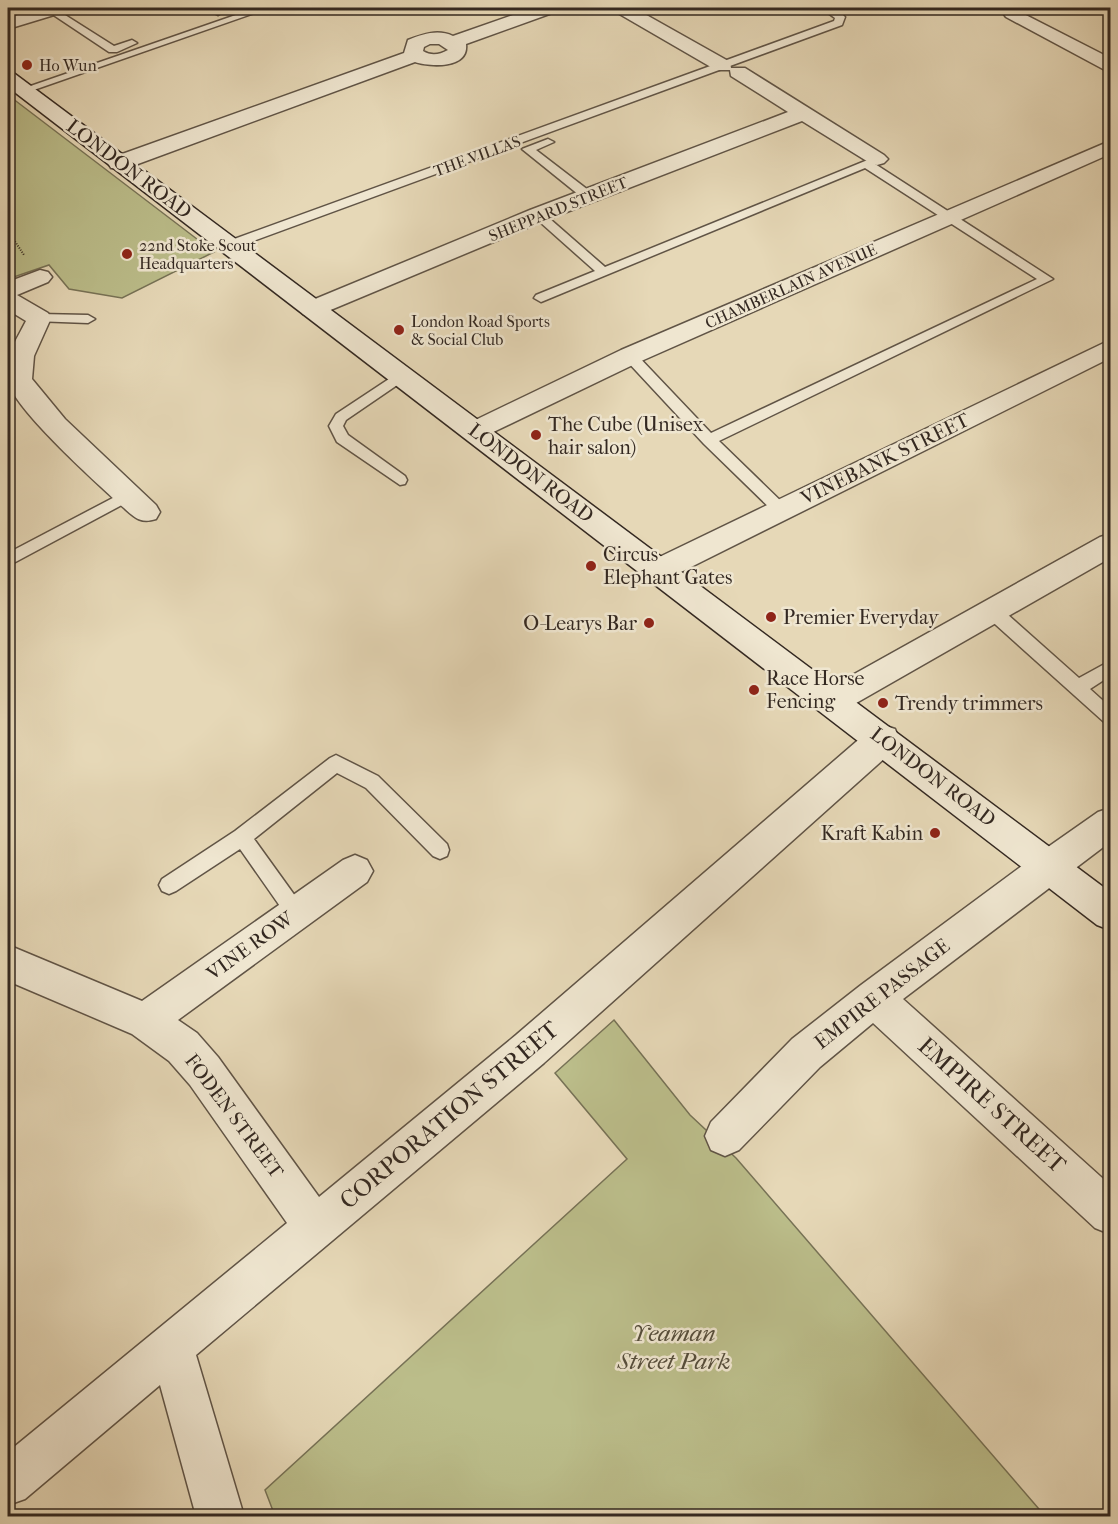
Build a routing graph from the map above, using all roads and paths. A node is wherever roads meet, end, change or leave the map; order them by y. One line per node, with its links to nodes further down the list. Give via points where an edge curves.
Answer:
1 (53, 8): 7 (lane, via 113,50); 9 (street)
2 (231, 8): 7 (lane)
3 (264, 8): 12 (lane)
4 (549, 8): 16 (street, via 454,42 434,38 420,41 412,48 416,55)
5 (622, 8): 11 (street)
6 (826, 8): 11 (lane, THE VILLAS, via 840,17 838,23)
7 (214, 10)
8 (1012, 13): 10 (street)
9 (8, 24)
10 (1110, 66)
11 (731, 69): 13 (street); 17 (lane, THE VILLAS, via 528,149); 20 (lane, THE VILLAS)
12 (16, 84): 16 (street, LONDON ROAD)
13 (805, 113): 15 (street); 17 (street, SHEPPARD STREET)
14 (1110, 147): 19 (street, CHAMBERLAIN AVENUE)
15 (872, 161): 19 (lane); 21 (lane)
16 (118, 163): 20 (street, LONDON ROAD)
17 (588, 196): 18 (street, SHEPPARD STREET)
18 (538, 215): 21 (lane); 26 (street, SHEPPARD STREET)
19 (948, 217): 30 (street, CHAMBERLAIN AVENUE); 33 (lane, via 1047,279)
20 (230, 245): 26 (street, LONDON ROAD)
21 (603, 272): 24 (lane)
22 (40, 277): 23 (street)
23 (8, 290)
24 (541, 298)
25 (8, 300): 27 (street)
26 (312, 309): 31 (street, LONDON ROAD)
27 (39, 318): 28 (lane); 35 (street, via 19,364 19,380 45,414)
28 (88, 319)
29 (1110, 348): 36 (street, VINEBANK STREET)
30 (630, 356): 32 (street, CHAMBERLAIN AVENUE); 33 (lane)
31 (401, 376): 32 (street, LONDON ROAD); 34 (lane, via 341,417 336,426 342,438)
32 (474, 431): 39 (street, LONDON ROAD)
33 (709, 440): 36 (lane)
34 (400, 480)
35 (137, 503): 38 (lane)
36 (781, 510): 39 (street, VINEBANK STREET)
37 (1110, 545): 40 (street)
38 (8, 560)
39 (659, 570): 43 (street, LONDON ROAD)
40 (992, 611): 42 (lane); 43 (street)
41 (1110, 668): 42 (lane)
42 (1077, 688): 44 (lane)
43 (833, 701): 45 (street, LONDON ROAD)
44 (1110, 717)
45 (883, 739): 49 (street, LONDON ROAD); 59 (street, CORPORATION STREET, via 530,1049)
46 (1110, 824): 49 (street, EMPIRE PASSAGE)
47 (242, 837): 48 (lane, via 336,763 372,782); 51 (lane); 52 (lane)
48 (440, 850)
49 (1050, 865): 53 (street, LONDON ROAD); 55 (street, EMPIRE PASSAGE)
50 (355, 871): 52 (street, VINE ROW)
51 (169, 885)
52 (296, 913): 56 (street, VINE ROW)
53 (1110, 913)
54 (8, 963): 56 (street, FODEN STREET)
55 (874, 998): 57 (street, EMPIRE PASSAGE, via 806,1053); 58 (street, EMPIRE STREET)
56 (145, 1021): 59 (street, FODEN STREET, via 183,1047 204,1071)
57 (725, 1136)
58 (1110, 1213)
59 (315, 1227): 60 (street, CORPORATION STREET)
60 (171, 1345): 61 (street, CORPORATION STREET); 62 (street)
61 (8, 1482)
62 (220, 1516)

